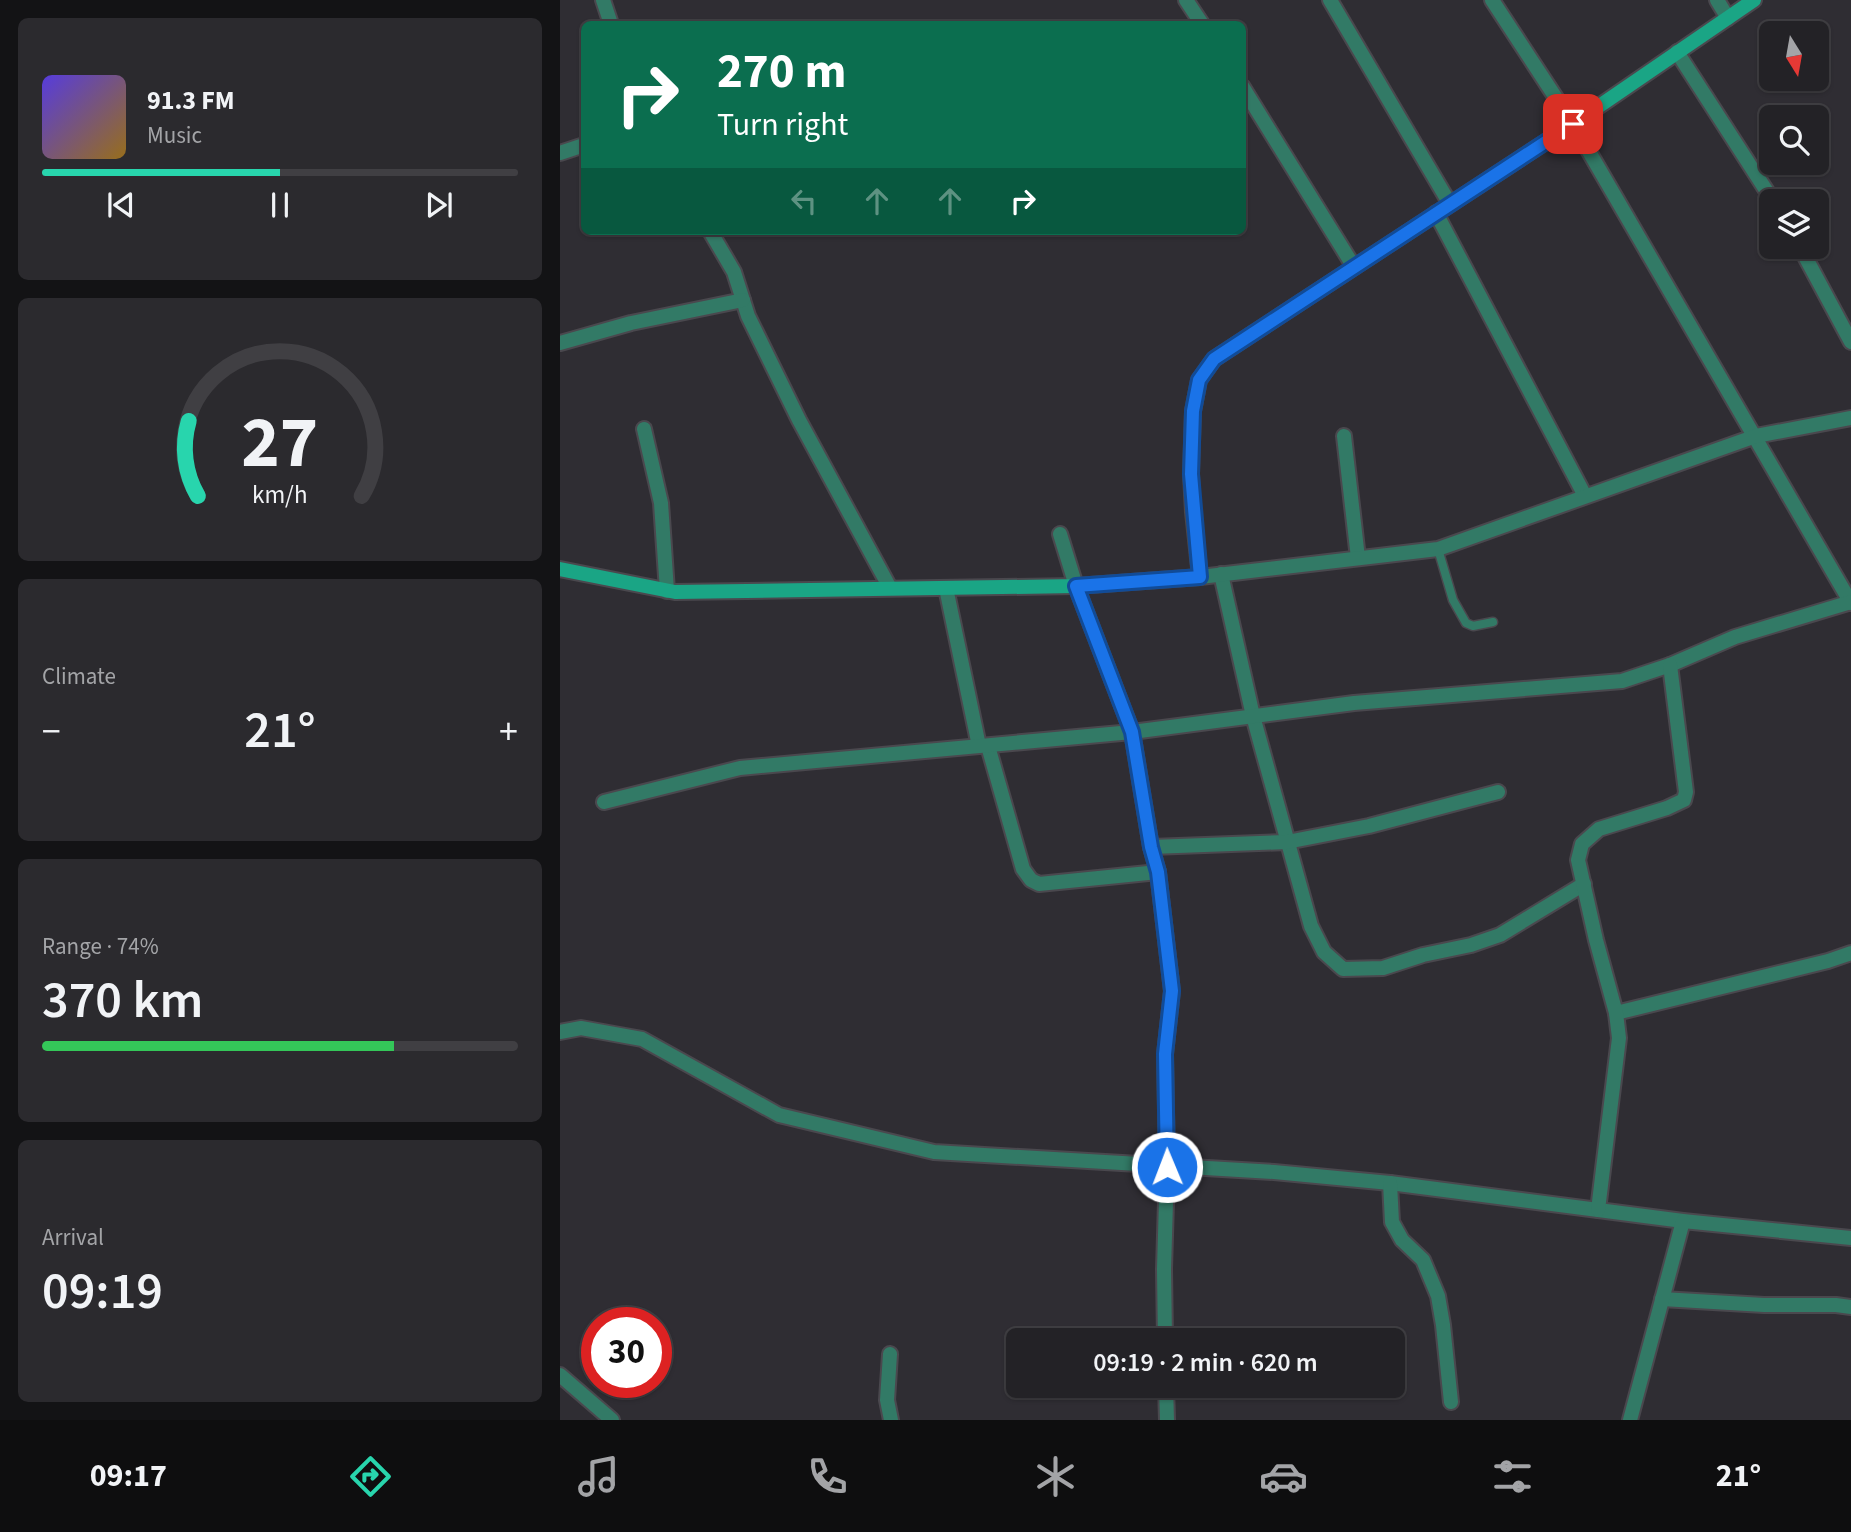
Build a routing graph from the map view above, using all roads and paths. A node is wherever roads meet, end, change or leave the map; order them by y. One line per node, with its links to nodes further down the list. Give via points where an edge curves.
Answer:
1 (603, 0): 8 (street)
2 (1186, 0): 9 (street)
3 (1330, 0): 16 (street)
4 (1492, 0): 12 (street)
5 (1717, 0): 7 (street)
6 (1754, 0): 7 (street)
7 (1728, 18): 10 (street)
8 (610, 21)
9 (1200, 21)
10 (1677, 52): 12 (street); 15 (street)
11 (1246, 92): 20 (street)
12 (1573, 124): 16 (street); 27 (street)
13 (581, 146): 14 (street)
14 (560, 153)
15 (1765, 189)
16 (1450, 204): 17 (street)
17 (1436, 213): 20 (street); 28 (street)
18 (712, 235): 21 (street, via 734,272)
19 (1806, 259): 22 (street)
20 (1354, 267): 34 (street, via 1214,359 1199,380 1191,474)
21 (743, 300): 23 (street); 36 (street, via 799,420)
22 (1851, 342)
23 (560, 343)
24 (1851, 418): 27 (street)
25 (644, 429): 38 (street, via 661,503)
26 (1344, 436): 31 (street)
27 (1756, 436): 28 (street); 39 (street)
28 (1585, 496): 30 (street)
29 (1060, 534): 35 (street)
30 (1438, 549): 31 (street); 40 (lane, via 1453,600 1466,623)
31 (1358, 558): 33 (street)
32 (560, 569): 38 (street)
33 (1221, 575): 34 (street); 42 (street)
34 (1200, 577): 35 (street)
35 (1076, 586): 37 (street); 43 (street)
36 (890, 588): 37 (street); 38 (street)
37 (946, 588): 44 (street)
38 (667, 591)
39 (1851, 602): 41 (street, via 1735,637)
40 (1493, 622)
41 (1670, 665): 42 (street, via 1622,681); 50 (street, via 1684,800 1599,829 1582,844 1578,860)
42 (1253, 716): 43 (street); 47 (street)
43 (1132, 732): 44 (street); 48 (street)
44 (983, 746): 46 (street, via 740,768); 49 (street, via 1023,869 1031,880 1039,884)
45 (1498, 792): 47 (street)
46 (604, 802)
47 (1287, 842): 48 (street); 50 (street, via 1311,926 1324,952 1343,969 1383,968 1500,935)
48 (1151, 847): 49 (street)
49 (1158, 872): 54 (street, via 1172,991 1165,1054)
50 (1584, 884): 52 (street)
51 (1851, 953): 52 (street)
52 (1616, 1013): 56 (street, via 1619,1038)
53 (560, 1032): 54 (street, via 581,1028 642,1039 779,1115 934,1152)
54 (1167, 1167): 55 (street); 61 (street)
55 (1390, 1183): 56 (street); 65 (street, via 1392,1222 1402,1241 1423,1260 1438,1296)
56 (1598, 1210): 57 (street)
57 (1683, 1221): 58 (street); 59 (street)
58 (1851, 1238)
59 (1662, 1299): 60 (street); 69 (street)
60 (1851, 1307)
61 (1165, 1328)
62 (891, 1354): 67 (street, via 887,1400)
63 (560, 1375): 66 (street)
64 (1166, 1398): 68 (street)
65 (1451, 1402)
66 (612, 1420)
67 (891, 1420)
68 (1167, 1420)
69 (1630, 1420)

